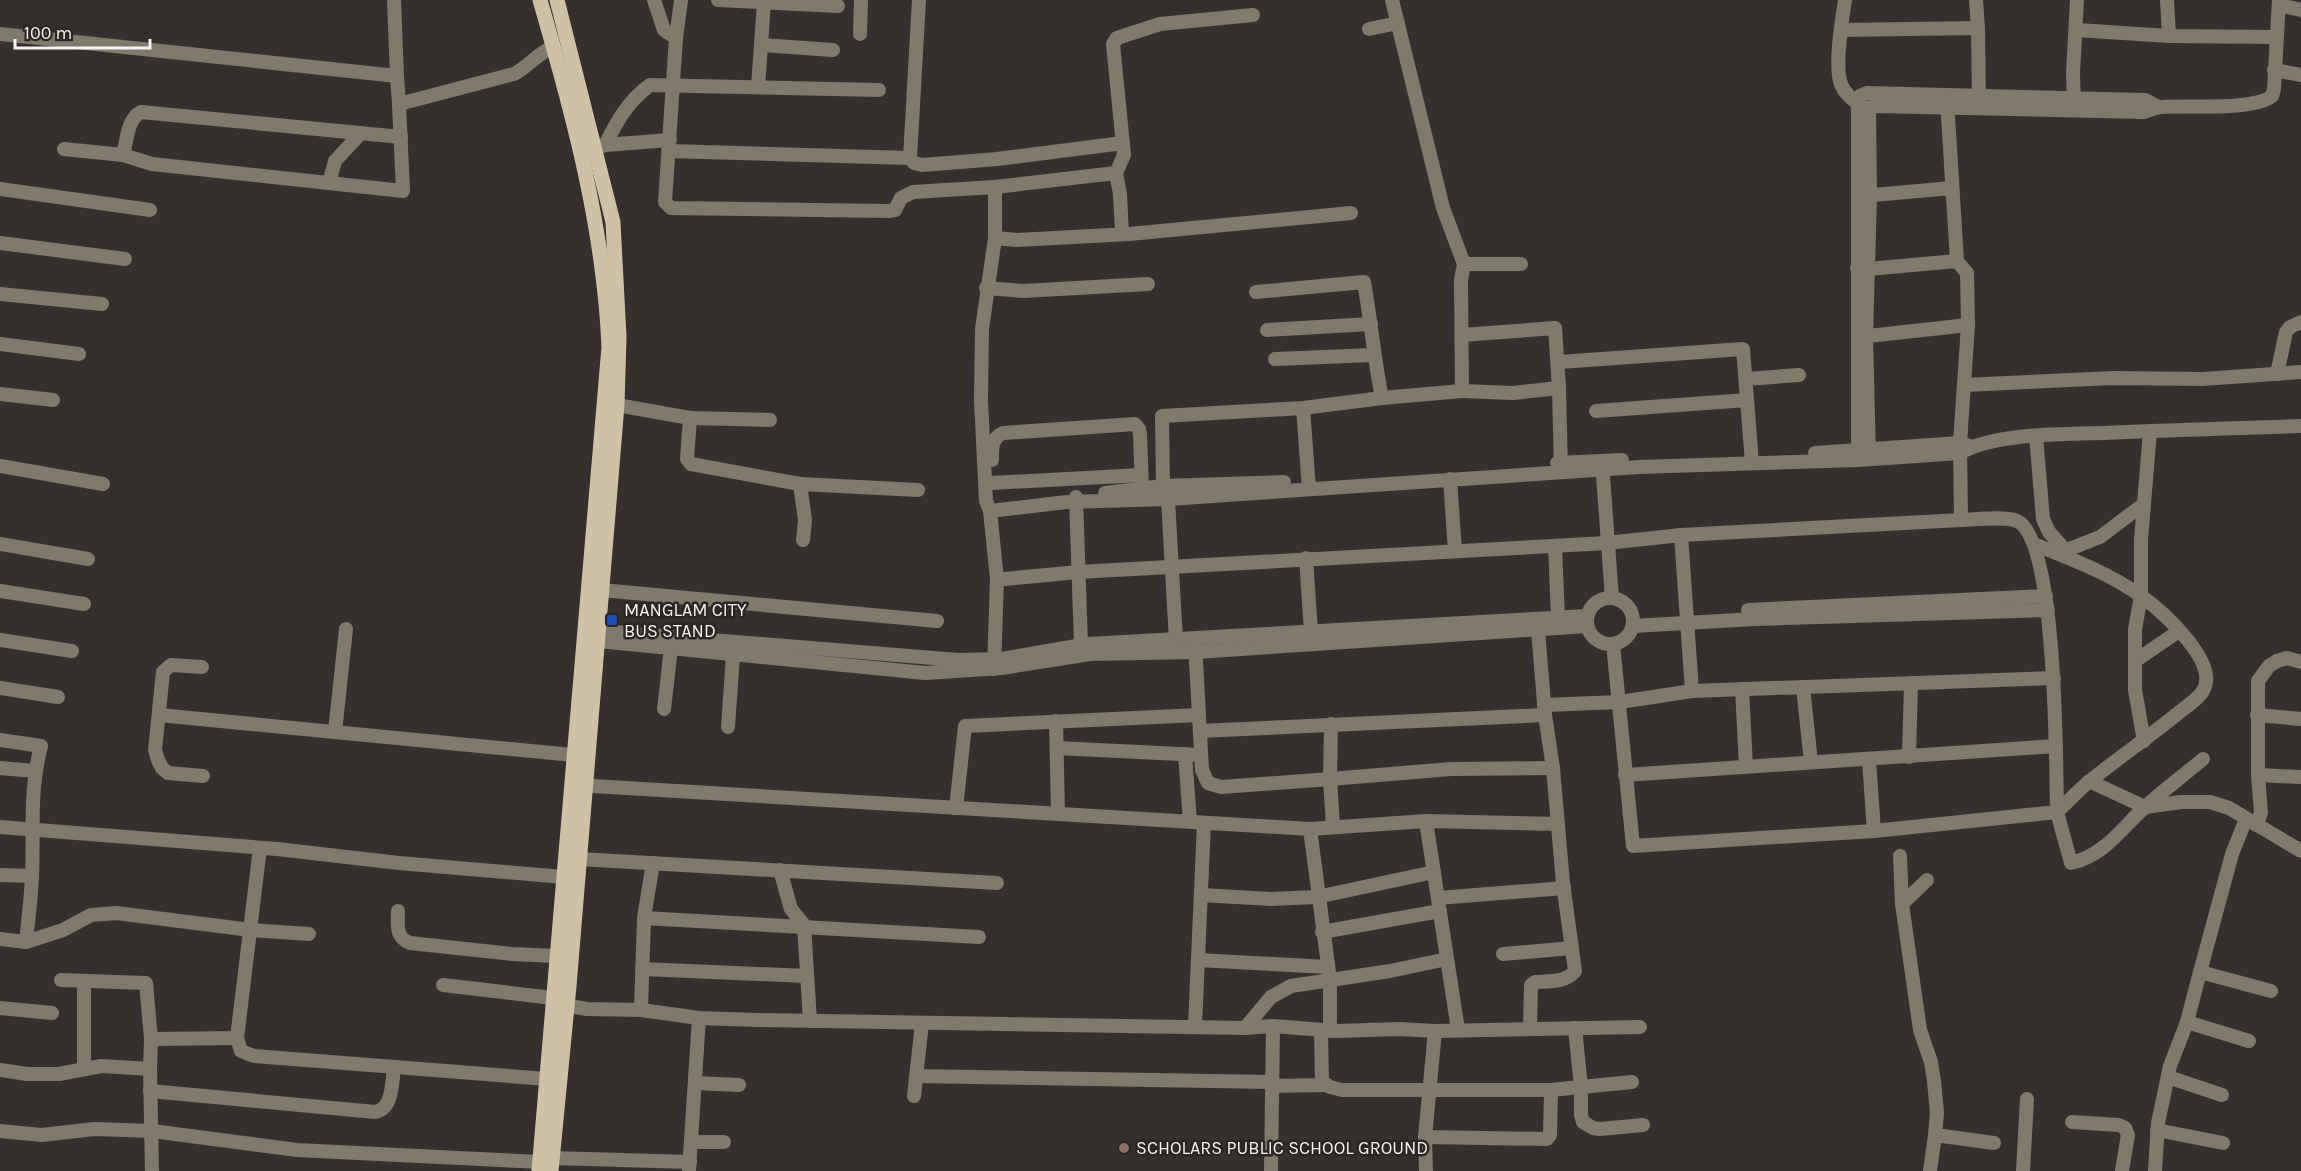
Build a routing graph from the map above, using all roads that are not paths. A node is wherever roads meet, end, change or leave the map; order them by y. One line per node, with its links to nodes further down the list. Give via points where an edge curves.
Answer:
1 (394, 0): 34 (street)
2 (540, 0): 30 (main road)
3 (557, 0): 47 (main road)
4 (654, 0): 28 (street, via 664,30)
5 (681, 0): 28 (street)
6 (718, 0): 14 (street)
7 (861, 0): 25 (street)
8 (919, 0): 50 (street)
9 (1392, 0): 19 (street)
10 (1845, 0): 22 (street)
11 (1976, 0): 20 (street)
12 (2077, 0): 23 (street)
13 (2167, 0): 26 (street)
14 (764, 2): 16 (street); 29 (street)
15 (2279, 3): 17 (street); 27 (street)
16 (838, 6)
17 (2301, 10)
18 (1253, 15): 45 (street, via 1160,24 1117,39 1113,44)
19 (1398, 23): 21 (street); 64 (street, via 1443,208)
20 (1978, 28): 22 (street); 39 (street)
21 (1369, 29)
22 (1841, 30): 42 (street, via 1840,83)
23 (2077, 30): 26 (street); 41 (street)
24 (0, 34): 34 (street)
25 (860, 34)
26 (2169, 36): 27 (street)
27 (2276, 37): 32 (street)
28 (676, 38): 35 (street)
29 (761, 45): 31 (street); 36 (street)
30 (554, 47): 40 (street, via 538,54 514,74); 94 (main road, via 590,189 602,259)
31 (833, 50)
32 (2274, 70): 33 (street); 41 (street, via 2272,96 2263,102 2159,107 2144,112)
33 (2301, 75)
34 (397, 76): 40 (street)
35 (673, 85): 36 (street); 46 (street); 47 (street, via 650,86 635,96)
36 (758, 87): 37 (street)
37 (879, 90)
38 (1948, 101): 39 (street); 42 (street); 54 (street)
39 (1979, 102): 41 (street)
40 (399, 104): 44 (street)
41 (2074, 105)
42 (1863, 107): 56 (street)
43 (361, 133): 44 (street); 49 (street, via 141,112 132,120); 52 (street, via 335,161)
44 (401, 137): 52 (street, via 403,191)
45 (1123, 143): 50 (street, via 922,165); 51 (street, via 1124,155)
46 (669, 146): 47 (street); 50 (street); 53 (street, via 665,202 671,208 888,211 895,210 902,198 913,192)
47 (600, 147): 94 (main road, via 612,222 619,337)
48 (64, 149): 49 (street)
49 (123, 155): 52 (street, via 152,164)
50 (910, 159)
51 (1116, 172): 53 (street); 59 (street)
52 (329, 183)
53 (995, 187): 60 (street)
54 (1952, 188): 56 (street); 63 (street)
55 (0, 189): 57 (street)
56 (1864, 196): 66 (street)
57 (150, 210)
58 (1351, 213): 59 (street)
59 (1122, 234): 60 (street)
60 (994, 238): 68 (street)
61 (0, 243): 62 (street)
62 (125, 259)
63 (1957, 261): 66 (street); 74 (street, via 1967,273)
64 (1464, 264): 65 (street); 76 (street)
65 (1521, 264)
66 (1863, 268): 77 (street)
67 (1148, 284): 68 (street, via 1023,291)
68 (986, 288): 118 (street, via 981,399)
69 (1256, 292): 73 (street, via 1364,282)
70 (0, 294): 71 (street)
71 (102, 304)
72 (2301, 322): 84 (street, via 2286,332)
73 (1371, 324): 75 (street); 80 (street)
74 (1968, 325): 77 (street); 87 (street)
75 (1267, 330)
76 (1462, 334): 82 (street, via 1556,328); 89 (street)
77 (1861, 337): 103 (street)
78 (0, 344): 79 (street)
79 (79, 354)
80 (1373, 355): 81 (street); 91 (street)
81 (1275, 359)
82 (1559, 362): 86 (street, via 1743,349); 88 (street)
83 (2301, 372): 84 (street)
84 (2277, 374): 87 (street, via 2194,380 2104,378)
85 (1799, 375): 86 (street)
86 (1746, 379): 93 (street)
87 (1964, 385): 102 (street)
88 (1559, 388): 89 (street, via 1513,393); 107 (street)
89 (1462, 391): 91 (street)
90 (0, 394): 92 (street)
91 (1382, 398): 95 (street)
92 (52, 400)
93 (1747, 400): 96 (street); 104 (street)
94 (611, 405): 97 (street); 133 (main road); 148 (main road)
95 (1303, 408): 113 (street); 115 (street, via 1162,416)
96 (1596, 411)
97 (690, 418): 98 (street); 112 (street, via 687,459 691,464)
98 (770, 420)
99 (2301, 426): 100 (street)
100 (2150, 431): 101 (street); 117 (street)
101 (2036, 436): 102 (street); 127 (street, via 2043,519)
102 (1964, 448): 103 (street); 119 (street)
103 (1863, 454): 104 (street)
104 (1752, 460): 105 (street)
105 (1602, 465): 107 (street); 122 (street)
106 (0, 466): 111 (street)
107 (1561, 467): 108 (street); 113 (street)
108 (1450, 480): 113 (street); 126 (street)
109 (1141, 482): 110 (street); 110 (street, via 1140,435 1135,424 1003,433 993,444); 115 (street); 116 (street)
110 (991, 483): 118 (street)
111 (103, 484)
112 (800, 484): 114 (street); 121 (street, via 805,520)
113 (1309, 485): 115 (street)
114 (918, 490)
115 (1165, 492): 116 (street); 130 (street)
116 (1076, 499): 118 (street); 131 (street)
117 (2144, 504): 127 (street, via 2100,537); 135 (street)
118 (991, 505): 132 (street); 159 (street, via 997,579)
119 (1961, 520): 120 (street); 124 (street, via 2018,521)
120 (1681, 535): 122 (street); 140 (street)
121 (803, 540)
122 (1607, 543): 125 (street); 136 (street)
123 (0, 544): 129 (street)
124 (2034, 544): 127 (street); 137 (street)
125 (1555, 546): 126 (street); 139 (street)
126 (1455, 551): 128 (street)
127 (2062, 552): 135 (street)
128 (1306, 558): 130 (street); 147 (street)
129 (88, 559)
130 (1172, 568): 131 (street); 150 (street)
131 (1078, 572): 132 (street); 152 (street)
132 (1004, 579): 159 (street)
133 (601, 590): 141 (street); 148 (main road)
134 (0, 591): 138 (street)
135 (2141, 596): 146 (street); 157 (street)
136 (1612, 598): 142 (street, via 1596,603); 143 (street, via 1625,604)
137 (2047, 603): 140 (street); 161 (street)
138 (84, 604)
139 (1558, 618): 142 (street); 147 (street)
140 (1688, 618): 143 (street); 166 (street)
141 (937, 621)
142 (1587, 621): 145 (street); 151 (street, via 1597,640)
143 (1633, 622): 151 (street, via 1626,639)
144 (346, 629): 179 (street)
145 (1538, 630): 153 (street); 170 (street)
146 (2179, 631): 157 (street); 181 (street, via 2200,657 2206,684 2203,692)
147 (1311, 632): 153 (street)
148 (591, 635): 154 (street); 159 (street); 185 (main road); 201 (main road)
149 (0, 640): 155 (street)
150 (1176, 641): 152 (street); 153 (street)
151 (1613, 644): 168 (street)
152 (1081, 645): 159 (street)
153 (1196, 645): 159 (street); 172 (street)
154 (671, 648): 156 (street); 169 (street)
155 (72, 651)
156 (733, 654): 159 (street, via 925,673); 177 (street)
157 (2135, 661): 181 (street, via 2135,690)
158 (2301, 662): 173 (street, via 2287,658 2269,666 2258,681)
159 (997, 663)
160 (202, 667): 171 (street, via 166,667)
161 (2054, 678): 162 (street); 182 (street)
162 (1911, 683): 163 (street); 187 (street)
163 (1803, 687): 165 (street); 190 (street)
164 (0, 688): 167 (street)
165 (1742, 689): 166 (street); 191 (street)
166 (1692, 691): 168 (street)
167 (58, 697)
168 (1620, 702): 170 (street); 195 (street)
169 (664, 709)
170 (1544, 710): 176 (street); 193 (street)
171 (159, 715): 179 (street); 197 (street, via 155,750 162,768 168,773)
172 (1200, 715): 175 (street); 178 (street)
173 (2257, 715): 174 (street); 196 (street)
174 (2301, 719)
175 (1056, 722): 183 (street); 203 (street, via 965,726)
176 (1331, 724): 178 (street); 199 (street)
177 (728, 727)
178 (1200, 731): 186 (street)
179 (335, 732): 185 (street)
180 (0, 740): 194 (street, via 41,746)
181 (2144, 741): 200 (street)
182 (2056, 746): 187 (street); 204 (street)
183 (1057, 748): 184 (street); 205 (street)
184 (1185, 754): 186 (street); 208 (street)
185 (573, 755): 201 (main road)
186 (1200, 755): 199 (street, via 1205,778 1214,786)
187 (1909, 757): 188 (street)
188 (1869, 759): 190 (street); 214 (street)
189 (2204, 759): 202 (street)
190 (1811, 762): 191 (street)
191 (1746, 766): 195 (street)
192 (0, 768): 194 (street)
193 (1553, 768): 199 (street, via 1451,769); 209 (street)
194 (34, 771): 212 (street)
195 (1625, 775): 214 (street, via 1633,846)
196 (2258, 775): 198 (street); 207 (street, via 2261,813)
197 (203, 776)
198 (2301, 777)
199 (1330, 779): 210 (street)
200 (2090, 781): 202 (street); 204 (street)
201 (578, 785): 203 (street); 218 (main road); 224 (main road)
202 (2145, 807): 204 (street, via 2104,849 2071,863); 207 (street, via 2210,802)
203 (957, 808): 205 (street)
204 (2057, 812): 214 (street)
205 (1058, 813): 208 (street)
206 (1426, 821): 209 (street); 210 (street); 221 (street)
207 (2251, 822): 216 (street); 247 (street, via 2232,854)
208 (1197, 823): 213 (street); 228 (street)
209 (1558, 824): 227 (street)
210 (1333, 826): 213 (street)
211 (0, 827): 212 (street)
212 (31, 830): 215 (street); 223 (street)
213 (1310, 830): 229 (street)
214 (1874, 831)
215 (260, 848): 224 (street); 235 (street)
216 (2301, 851)
217 (1900, 856): 230 (street)
218 (579, 859): 219 (street); 224 (main road)
219 (653, 863): 220 (street); 233 (street)
220 (780, 870): 226 (street); 234 (street, via 791,909)
221 (1434, 872): 229 (street); 231 (street)
222 (0, 875): 223 (street)
223 (32, 876): 240 (street)
224 (570, 878): 243 (main road); 254 (main road)
225 (1927, 880): 230 (street)
226 (997, 883)
227 (1564, 888): 231 (street); 241 (street)
228 (1201, 895): 229 (street); 245 (street)
229 (1317, 897): 236 (street)
230 (1902, 904): 298 (street, via 1920,1030 1934,1081)
231 (1439, 905): 236 (street); 244 (street)
232 (398, 910): 243 (street, via 399,936 410,943)
233 (644, 918): 234 (street); 246 (street)
234 (804, 926): 238 (street); 249 (street)
235 (251, 930): 237 (street); 240 (street, via 116,913 91,915 63,930); 271 (street)
236 (1322, 932): 248 (street)
237 (309, 934)
238 (979, 937)
239 (0, 939): 240 (street)
240 (26, 942)
241 (1572, 948): 242 (street); 267 (street, via 1575,971 1569,978 1531,985)
242 (1503, 954)
243 (557, 956): 254 (main road)
244 (1447, 959): 248 (street, via 1390,971); 269 (street)
245 (1198, 960): 248 (street); 262 (street)
246 (642, 969): 249 (street); 256 (street)
247 (2200, 972): 253 (street); 260 (street)
248 (1329, 973): 264 (street, via 1280,992); 268 (street)
249 (807, 976): 259 (street)
250 (61, 980): 272 (street, via 146,983)
251 (443, 985): 254 (street)
252 (84, 989): 275 (street)
253 (2271, 991)
254 (557, 1002): 256 (street, via 587,1009); 280 (main road); 304 (main road)
255 (0, 1008): 257 (street)
256 (641, 1010): 258 (street)
257 (52, 1013)
258 (699, 1018): 259 (street); 282 (street)
259 (810, 1021): 261 (street)
260 (2187, 1022): 273 (street); 279 (street)
261 (922, 1023): 262 (street); 278 (street)
262 (1195, 1026): 264 (street)
263 (1273, 1026): 264 (street); 268 (street); 283 (street)
264 (1245, 1028)
265 (1575, 1028): 266 (street); 267 (street); 286 (street)
266 (1640, 1028)
267 (1530, 1029): 269 (street)
268 (1326, 1030): 270 (street); 284 (street, via 1321,1078)
269 (1458, 1030): 270 (street)
270 (1435, 1031): 287 (street)
271 (237, 1038): 272 (street); 274 (street, via 241,1051 254,1056)
272 (151, 1040): 276 (street)
273 (2249, 1041)
274 (394, 1067): 280 (street); 289 (street, via 387,1106 375,1112)
275 (84, 1068): 276 (street); 277 (street, via 59,1074)
276 (150, 1069): 289 (street)
277 (0, 1070)
278 (916, 1076): 283 (street); 291 (street)
279 (2168, 1077): 290 (street); 295 (street)
280 (547, 1079): 304 (main road)
281 (1632, 1082): 286 (street)
282 (695, 1083): 285 (street); 300 (street)
283 (1272, 1084): 284 (street); 307 (street)
284 (1325, 1084): 287 (street, via 1350,1090)
285 (740, 1085)
286 (1581, 1087): 288 (street); 294 (street, via 1581,1114 1588,1126 1600,1129)
287 (1430, 1089): 288 (street); 299 (street)
288 (1551, 1090): 299 (street, via 1547,1139)
289 (150, 1091): 297 (street)
290 (2222, 1095)
291 (914, 1096)
292 (2027, 1099): 310 (street)
293 (2072, 1122): 311 (street, via 2125,1128 2128,1135)
294 (1643, 1125)
295 (2157, 1130): 303 (street); 312 (street)
296 (0, 1131): 297 (street, via 42,1135 94,1128)
297 (152, 1131): 304 (street, via 297,1150); 306 (street)
298 (1935, 1135): 302 (street); 309 (street)
299 (1425, 1137): 308 (street)
300 (692, 1142): 301 (street); 305 (street)
301 (724, 1142)
302 (1994, 1143)
303 (2223, 1143)
304 (546, 1166): 305 (street)
305 (690, 1166)
306 (152, 1171)
307 (1271, 1171)
308 (1426, 1171)
309 (1930, 1171)
310 (2023, 1171)
311 (2122, 1171)
312 (2155, 1171)

